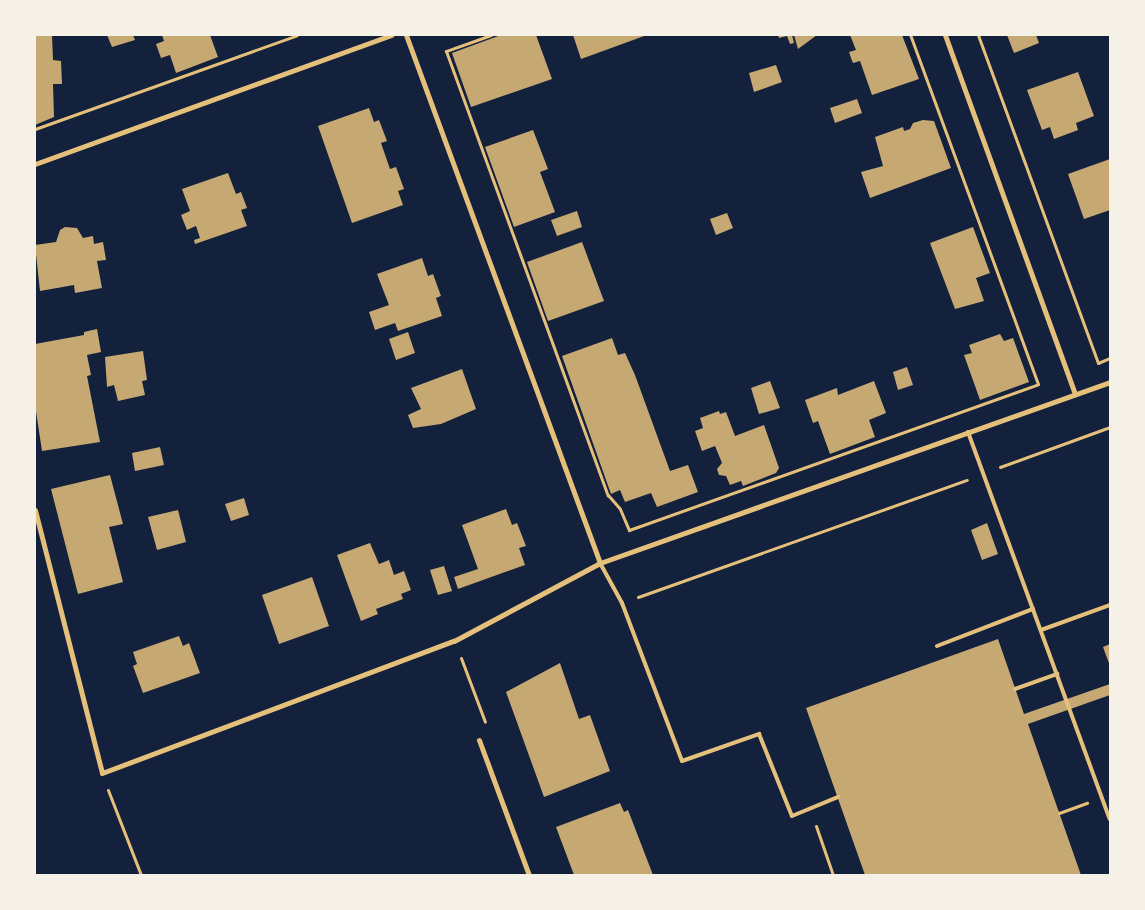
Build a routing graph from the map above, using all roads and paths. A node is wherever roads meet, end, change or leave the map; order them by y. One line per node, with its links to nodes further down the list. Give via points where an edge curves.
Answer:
1 (297, 35): 8 (path)
2 (391, 35): 9 (street)
3 (406, 35): 18 (street)
4 (491, 35): 5 (path, via 446,51 608,495 620,509 629,530 1038,384)
5 (910, 35)
6 (945, 35): 12 (street)
7 (978, 35): 10 (path, via 1098,363)
8 (35, 129)
9 (35, 164)
10 (1110, 358)
11 (1110, 382): 12 (street)
12 (1076, 394): 14 (street)
13 (1110, 427): 15 (path)
14 (968, 432): 18 (street); 21 (lane)
15 (995, 469)
16 (976, 476): 19 (path)
17 (35, 510): 27 (street)
18 (600, 563): 19 (lane); 27 (street, via 454,641)
19 (622, 603): 30 (lane, via 682,761 759,734 792,816)
20 (1110, 605): 22 (lane)
21 (1033, 610): 22 (lane); 23 (lane)
22 (1041, 630): 24 (lane)
23 (937, 646)
24 (1057, 674): 25 (lane); 29 (lane)
25 (1015, 689)
26 (479, 740): 34 (street)
27 (102, 773): 33 (path)
28 (838, 797): 30 (lane)
29 (1102, 797): 31 (path); 32 (lane)
30 (810, 809): 35 (path)
31 (1059, 813)
32 (1110, 819)
33 (141, 875)
34 (529, 875)
35 (833, 875)

